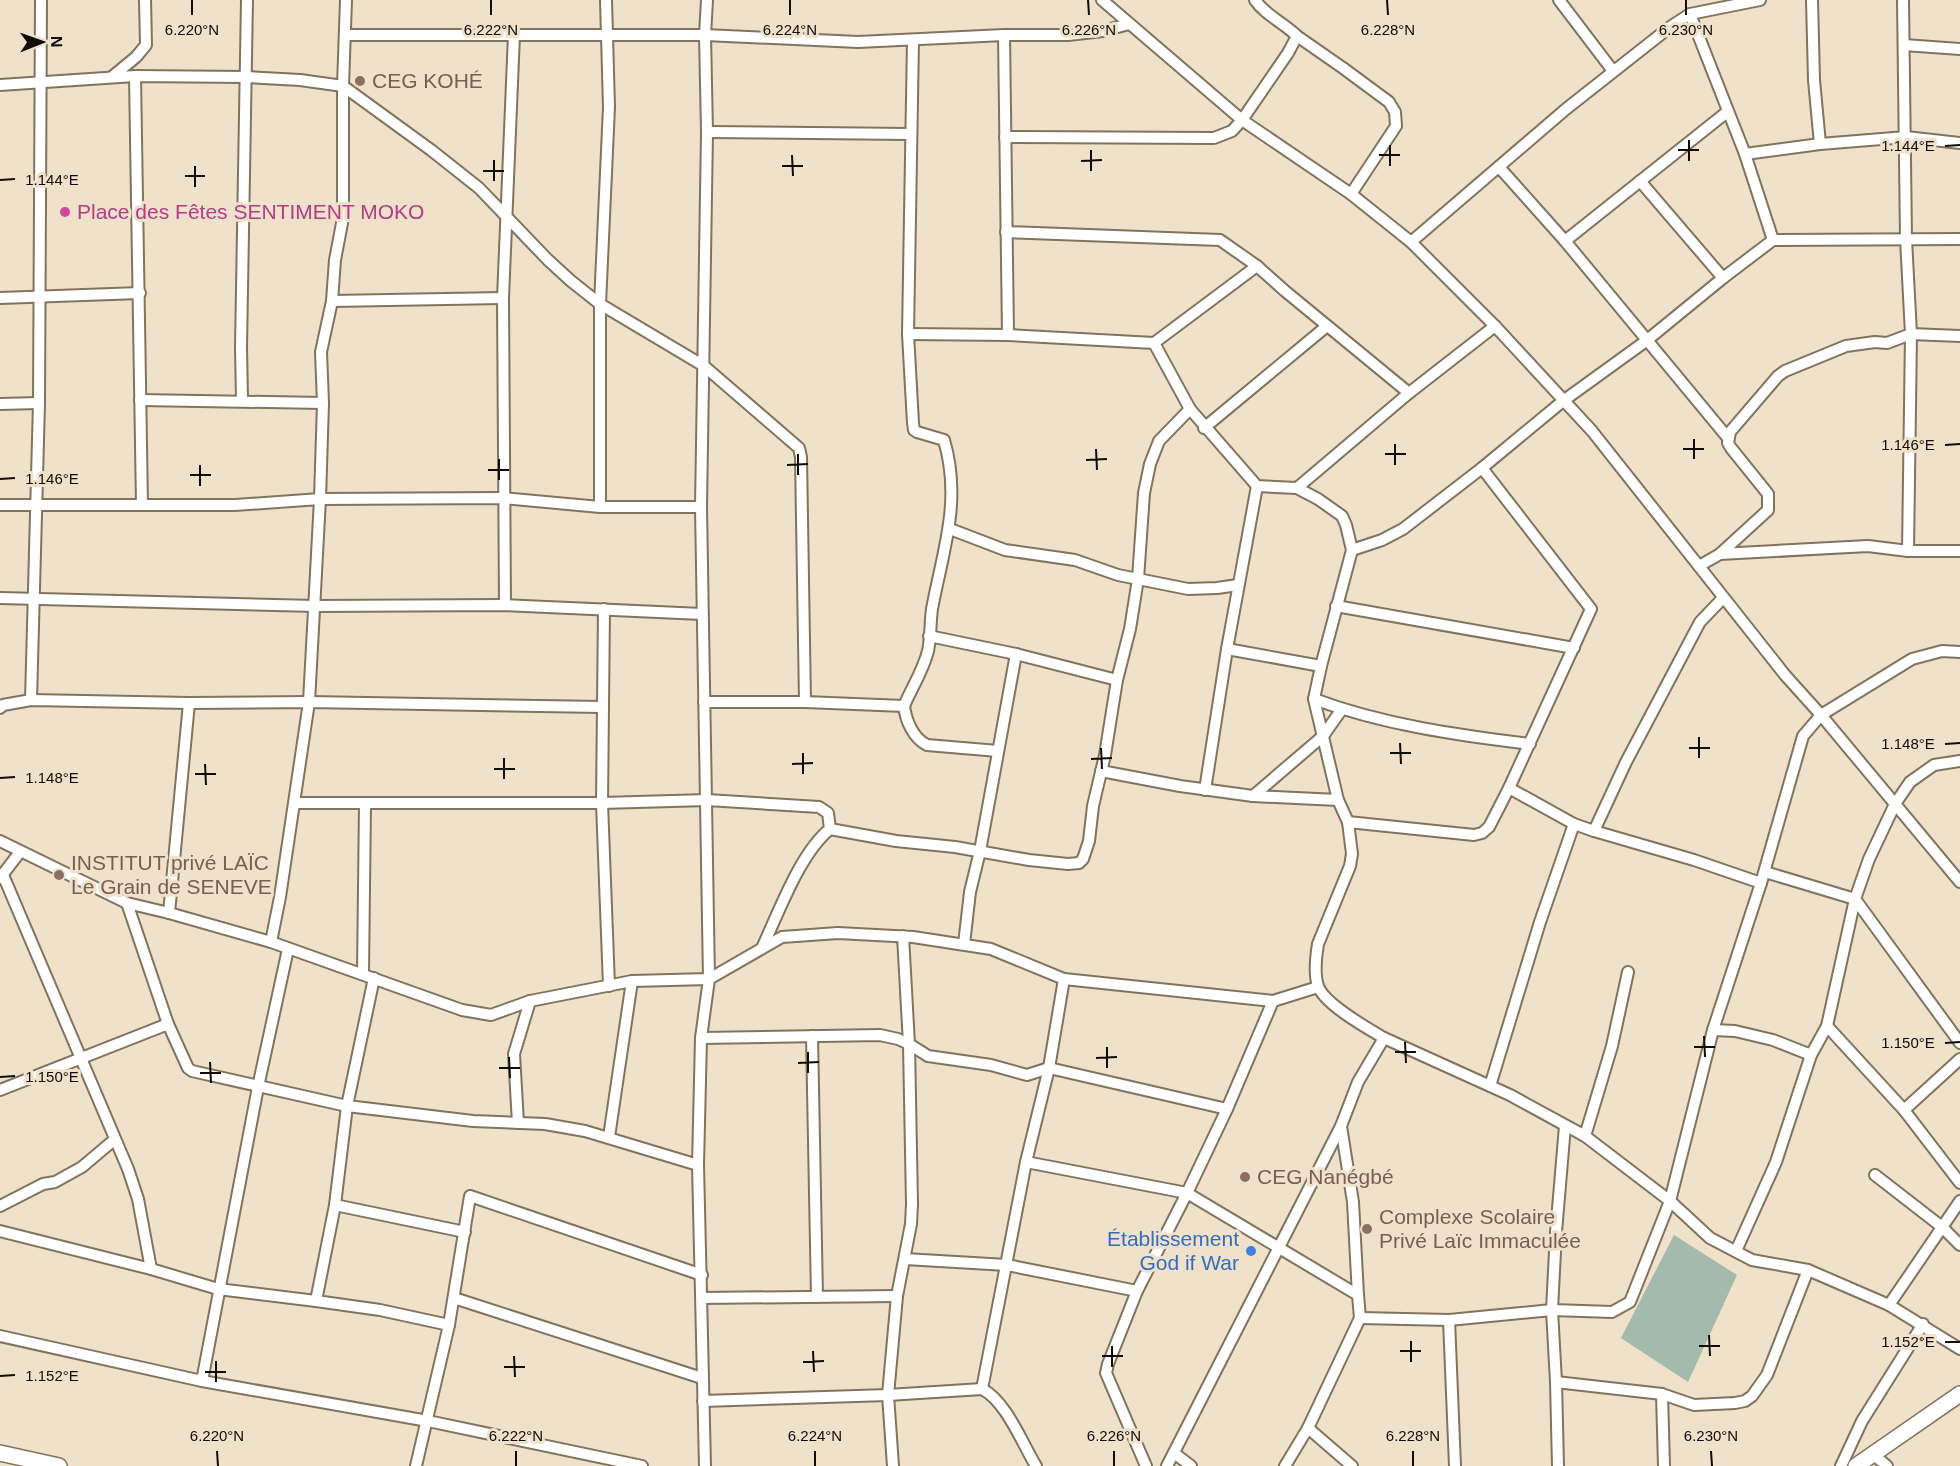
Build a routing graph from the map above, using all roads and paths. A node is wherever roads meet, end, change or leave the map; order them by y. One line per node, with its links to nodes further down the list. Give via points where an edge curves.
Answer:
1 (41, 0): 28 (street)
2 (145, 0): 25 (street, via 146,45)
3 (247, 0): 27 (street)
4 (346, 0): 15 (street)
5 (606, 0): 19 (street)
6 (707, 0): 17 (street)
7 (1102, 0): 14 (street)
8 (1255, 0): 20 (street)
9 (1559, 0): 24 (street)
10 (1760, 0): 13 (street)
11 (1812, 0): 38 (street)
12 (1903, 0): 22 (street)
13 (1690, 14): 24 (street); 31 (street)
14 (1129, 24): 18 (street, via 1068,35); 32 (street)
15 (346, 35): 16 (street); 30 (street)
16 (514, 35): 19 (street); 43 (street)
17 (705, 35): 19 (street); 21 (street, via 858,42); 33 (street)
18 (1004, 35): 21 (street); 35 (street)
19 (606, 36): 57 (street, via 609,107)
20 (1297, 36): 32 (street); 42 (street, via 1389,102 1395,112 1396,126)
21 (912, 40): 34 (street)
22 (1904, 45): 23 (street); 36 (street)
23 (1960, 49)
24 (1613, 71): 40 (street)
25 (113, 76): 26 (street); 28 (street)
26 (135, 76): 27 (street); 52 (street)
27 (246, 76): 30 (street); 69 (street)
28 (40, 83): 29 (street); 53 (street)
29 (0, 85)
30 (343, 86): 43 (street, via 479,188); 56 (street, via 343,218 334,260)
31 (1727, 112): 39 (street); 41 (street)
32 (1242, 120): 35 (street, via 1232,131 1214,138); 42 (street)
33 (707, 132): 34 (street); 66 (street)
34 (910, 134): 60 (street)
35 (1005, 137): 44 (street)
36 (1906, 137): 37 (street); 38 (street); 45 (street)
37 (1960, 142)
38 (1820, 144): 39 (street)
39 (1745, 154): 47 (street)
40 (1499, 167): 48 (street); 49 (street)
41 (1640, 181): 48 (street); 51 (street)
42 (1351, 194): 49 (street)
43 (508, 219): 55 (street); 57 (street)
44 (1006, 232): 50 (street, via 1209,239 1226,243); 62 (street)
45 (1906, 238): 46 (street); 47 (street); 61 (street)
46 (1960, 239)
47 (1773, 240): 51 (street)
48 (1565, 241): 64 (street)
49 (1411, 242): 59 (street)
50 (1257, 266): 58 (street); 65 (street)
51 (1723, 278): 64 (street)
52 (140, 293): 53 (street); 68 (street)
53 (40, 297): 54 (street); 71 (street)
54 (0, 298)
55 (503, 298): 56 (street); 80 (street)
56 (332, 300): 72 (street, via 321,352)
57 (600, 304): 66 (street); 85 (street)
58 (1327, 326): 67 (street); 75 (street)
59 (1496, 326): 67 (street); 70 (street)
60 (908, 334): 62 (street); 87 (street, via 914,430 944,440 951,493)
61 (1911, 334): 63 (street); 76 (street, via 1887,343 1846,346 1785,370); 89 (street)
62 (1008, 335): 65 (street)
63 (1960, 336)
64 (1646, 341): 70 (street); 76 (street)
65 (1154, 343): 74 (street)
66 (704, 366): 86 (street); 114 (street, via 800,452)
67 (1409, 393): 79 (street)
68 (141, 400): 69 (street); 82 (street)
69 (242, 400): 72 (street)
70 (1563, 401): 77 (street); 92 (street, via 1592,431)
71 (39, 403): 73 (street); 84 (street)
72 (323, 403): 81 (street)
73 (0, 404)
74 (1190, 409): 75 (street); 93 (street, via 1159,441 1150,464)
75 (1204, 428): 78 (street)
76 (1728, 438): 91 (street, via 1731,448 1768,494 1769,504 1768,510)
77 (1482, 468): 88 (street, via 1403,529); 104 (street, via 1591,609)
78 (1257, 486): 79 (street); 94 (street)
79 (1297, 488): 88 (street, via 1342,516)
80 (503, 498): 81 (street); 85 (street); 98 (street)
81 (320, 499): 82 (street, via 234,505); 99 (street)
82 (142, 505): 84 (street)
83 (0, 506): 84 (street)
84 (37, 506): 96 (street)
85 (600, 507): 86 (street)
86 (702, 507): 102 (street)
87 (950, 529): 93 (street, via 1005,550 1075,560); 103 (street)
88 (1352, 550): 100 (street)
89 (1908, 551): 90 (street); 91 (street, via 1868,546)
90 (1960, 551)
91 (1720, 554): 92 (street)
92 (1698, 566): 97 (street)
93 (1138, 579): 94 (street, via 1188,589); 109 (street)
94 (1238, 585): 105 (street)
95 (0, 598): 96 (street)
96 (34, 598): 99 (street); 111 (street)
97 (1724, 598): 120 (street); 138 (street, via 1700,622)
98 (505, 605): 99 (street); 101 (street)
99 (315, 606): 112 (street)
100 (1336, 606): 104 (street); 108 (street)
101 (604, 609): 102 (street); 118 (street)
102 (702, 614): 113 (street)
103 (929, 636): 107 (street); 117 (street, via 918,681)
104 (1574, 648): 122 (street)
105 (1227, 649): 108 (street); 127 (street)
106 (1960, 652): 120 (street, via 1942,651 1912,659)
107 (1016, 654): 109 (street); 123 (street)
108 (1321, 666): 110 (street)
109 (1117, 680): 125 (street)
110 (1314, 699): 119 (street); 121 (street)
111 (30, 700): 115 (street); 116 (street)
112 (309, 702): 115 (street); 118 (street); 131 (street)
113 (704, 702): 114 (street); 129 (street)
114 (805, 702): 117 (street)
115 (189, 703): 147 (street)
116 (1, 706)
117 (904, 706): 123 (street, via 919,741 927,745)
118 (602, 707): 133 (street)
119 (1342, 709): 121 (street); 122 (street, via 1418,728)
120 (1821, 716): 134 (street); 143 (street, via 1800,741)
121 (1323, 736): 128 (street); 130 (street)
122 (1530, 744): 126 (street)
123 (998, 751): 140 (street)
124 (1960, 760): 134 (street, via 1924,770)
125 (1101, 771): 127 (street); 140 (street, via 1088,847 1078,863)
126 (1509, 789): 135 (street, via 1489,827 1474,835); 136 (street)
127 (1205, 790): 128 (street)
128 (1253, 796): 130 (street)
129 (707, 800): 133 (street); 137 (street, via 819,807 828,813); 155 (street)
130 (1338, 800): 135 (street)
131 (295, 803): 132 (street); 149 (street)
132 (365, 803): 133 (street); 154 (street)
133 (602, 803): 158 (street)
134 (1895, 804): 144 (street); 145 (street)
135 (1348, 822): 159 (street, via 1350,866 1318,944)
136 (1574, 824): 138 (street); 174 (street)
137 (830, 829): 140 (street); 151 (street, via 807,857)
138 (1594, 831): 143 (street)
139 (0, 841): 141 (street)
140 (980, 851): 150 (street)
141 (21, 852): 142 (street); 146 (street)
142 (2, 876): 171 (street)
143 (1763, 878): 145 (street); 164 (street)
144 (1960, 882)
145 (1855, 899): 163 (street); 168 (street)
146 (127, 903): 147 (street); 162 (street)
147 (169, 913): 149 (street)
148 (903, 936): 150 (street); 151 (street, via 789,936); 169 (street)
149 (271, 942): 152 (street)
150 (964, 944): 156 (street, via 1002,952)
151 (762, 948): 155 (street)
152 (288, 949): 154 (street); 175 (street)
153 (1628, 972): 183 (street, via 1612,1046)
154 (369, 976): 161 (street, via 480,1014 490,1015); 177 (street)
155 (709, 979): 157 (street); 166 (street)
156 (1064, 979): 160 (street); 173 (street)
157 (632, 981): 158 (street); 184 (street)
158 (609, 986): 161 (street)
159 (1318, 987): 160 (street); 167 (street, via 1334,1005)
160 (1273, 1001): 178 (street)
161 (530, 1002): 180 (street, via 514,1054)
162 (168, 1024): 171 (street); 175 (street, via 192,1071)
163 (1827, 1026): 170 (street); 179 (street)
164 (1713, 1030): 170 (street, via 1773,1040); 191 (street)
165 (812, 1036): 166 (street); 169 (street, via 880,1035); 210 (street)
166 (700, 1038): 187 (street)
167 (1384, 1038): 174 (street); 181 (street, via 1358,1082)
168 (1960, 1043)
169 (909, 1044): 173 (street, via 928,1056 991,1065 1027,1075); 201 (street, via 912,1191)
170 (1811, 1055): 200 (street, via 1776,1162)
171 (80, 1058): 176 (street); 185 (street)
172 (1960, 1059): 179 (street)
173 (1049, 1068): 178 (street); 186 (street)
174 (1490, 1086): 182 (street)
175 (258, 1087): 177 (street); 206 (street)
176 (0, 1090)
177 (347, 1106): 180 (street); 193 (street)
178 (1227, 1109): 190 (street)
179 (1904, 1110): 189 (street)
180 (518, 1123): 184 (street, via 546,1124)
181 (1341, 1126): 199 (street); 208 (street, via 1353,1202)
182 (1565, 1126): 183 (street); 215 (street)
183 (1585, 1136): 191 (street)
184 (609, 1137): 187 (street)
185 (114, 1140): 194 (street, via 82,1167); 203 (street, via 138,1198)
186 (1026, 1162): 190 (street); 202 (street)
187 (698, 1165): 205 (street)
188 (1875, 1175): 195 (street)
189 (1960, 1183)
190 (1187, 1193): 199 (street); 207 (street)
191 (1670, 1201): 200 (street, via 1710,1238); 215 (street, via 1630,1302 1612,1312)
192 (1960, 1201): 195 (street)
193 (335, 1205): 197 (street); 213 (street)
194 (0, 1206)
195 (1942, 1227): 198 (street); 214 (street)
196 (0, 1231): 203 (street)
197 (465, 1232): 205 (street, via 470,1196); 211 (street)
198 (1960, 1245)
199 (1278, 1247): 208 (street); 233 (street)
200 (1736, 1251): 204 (street, via 1752,1260)
201 (905, 1258): 202 (street); 209 (street)
202 (1007, 1265): 207 (street); 225 (street)
203 (151, 1269): 206 (street)
204 (1808, 1270): 214 (street); 226 (street, via 1767,1375 1745,1401 1698,1405)
205 (702, 1275): 212 (street)
206 (218, 1289): 213 (street); 223 (street)
207 (1137, 1291): 241 (street, via 1106,1373)
208 (1358, 1295): 216 (street)
209 (897, 1296): 210 (street); 228 (street)
210 (817, 1297): 212 (street)
211 (454, 1298): 219 (street); 222 (street)
212 (702, 1298): 222 (street)
213 (316, 1301): 219 (street)
214 (1889, 1305): 218 (street)
215 (1552, 1310): 217 (street); 224 (street)
216 (1360, 1318): 217 (street); 231 (street)
217 (1449, 1320): 246 (street)
218 (1923, 1324): 221 (street); 249 (street, via 1862,1421)
219 (449, 1325): 230 (street)
220 (0, 1336): 223 (street)
221 (1960, 1349)
222 (702, 1378): 229 (street)
223 (202, 1381): 230 (street)
224 (1556, 1382): 226 (street); 247 (street)
225 (982, 1389): 228 (street); 240 (street, via 990,1393 1009,1418)
226 (1662, 1394): 248 (street)
227 (1960, 1394): 234 (street)
228 (888, 1395): 229 (street); 239 (street)
229 (703, 1401): 238 (street)
230 (428, 1421): 236 (street); 237 (street)
231 (1308, 1428): 244 (street); 245 (street)
232 (0, 1453): 235 (street)
233 (1174, 1453): 242 (street); 243 (street)
234 (1874, 1455): 250 (street); 251 (street)
235 (59, 1466)
236 (416, 1466)
237 (642, 1466)
238 (705, 1466)
239 (893, 1466)
240 (1036, 1466)
241 (1146, 1466)
242 (1167, 1466)
243 (1191, 1466)
244 (1286, 1466)
245 (1352, 1466)
246 (1455, 1466)
247 (1558, 1466)
248 (1664, 1466)
249 (1841, 1466)
250 (1856, 1466)
251 (1887, 1466)

